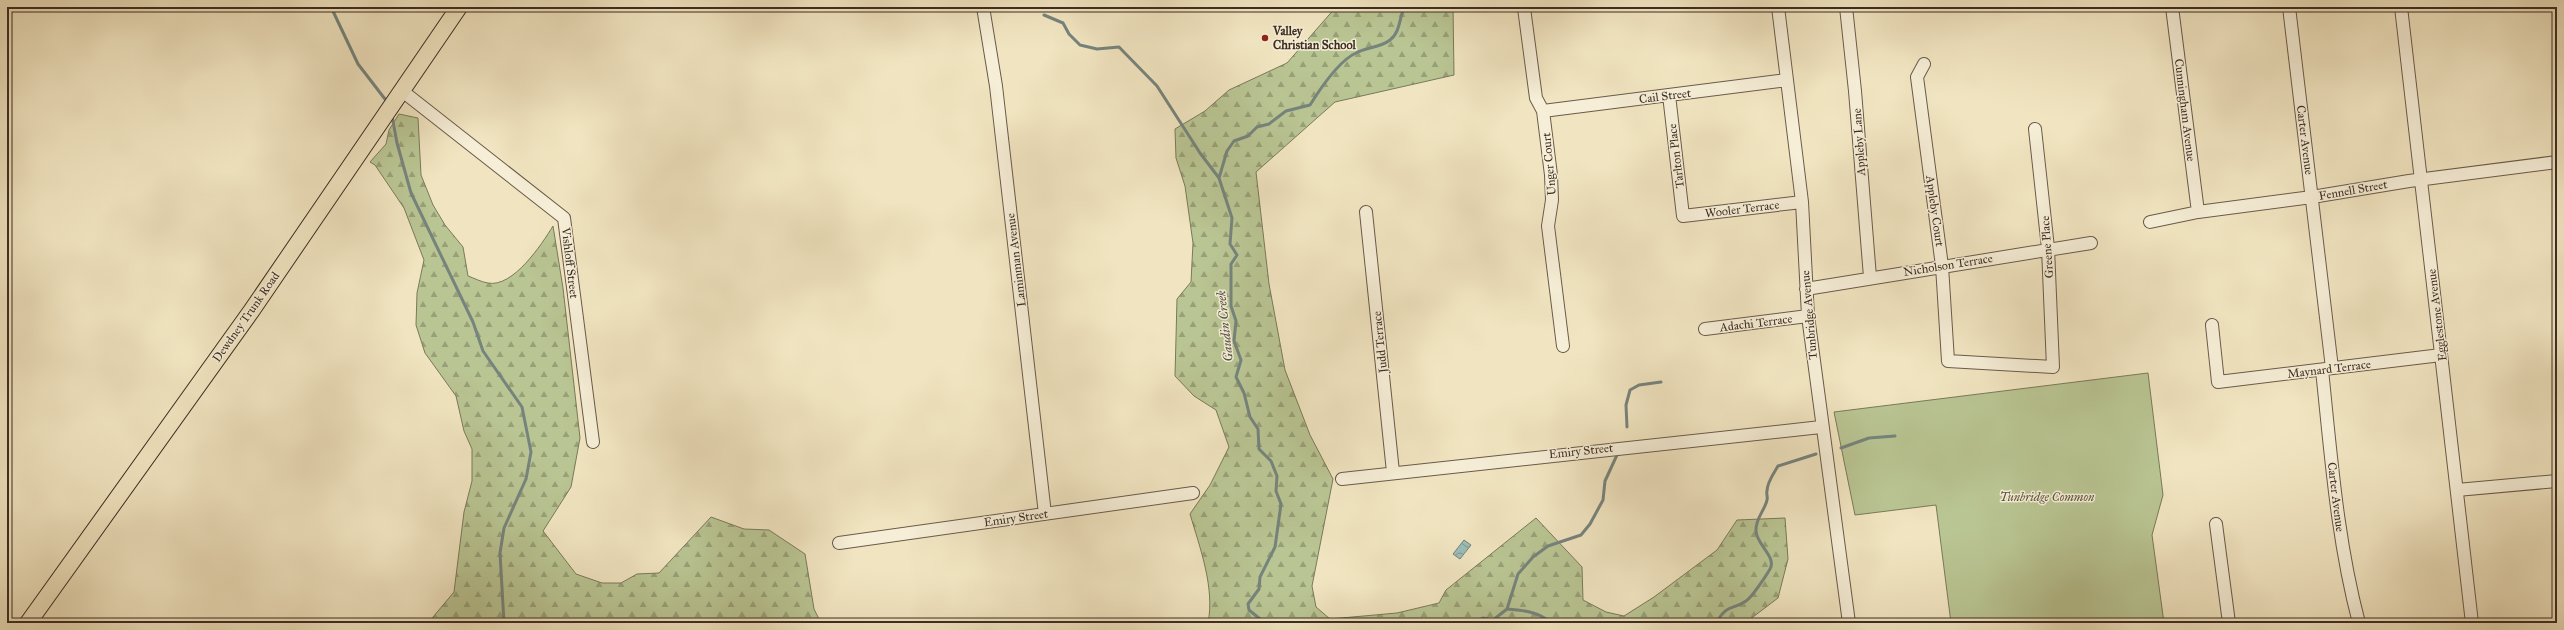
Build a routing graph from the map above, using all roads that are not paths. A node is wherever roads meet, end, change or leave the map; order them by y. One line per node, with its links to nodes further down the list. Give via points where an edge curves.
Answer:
1 (459, 7): 11 (main road, Dewdney Trunk Road)
2 (983, 7): 42 (street, Laminman Avenue, via 996,86)
3 (1778, 7): 10 (street, Tunbridge Avenue)
4 (1846, 7): 26 (street, Appleby Lane, via 1856,91)
5 (2172, 7): 20 (street, Cunningham Avenue)
6 (2289, 7): 17 (street, Carter Avenue)
7 (2401, 7): 16 (street, Egglestone Avenue)
8 (1524, 8): 13 (street, Unger Court, via 1536,98)
9 (1924, 64): 25 (street, Appleby Court, via 1917,78)
10 (1787, 80): 12 (street, Cail Street); 18 (street, Tunbridge Avenue)
11 (401, 90): 36 (street, Vishloff Street, via 564,218); 45 (main road, Dewdney Trunk Road, via 252,310)
12 (1669, 96): 13 (street, Cail Street); 21 (street, Tarlton Place)
13 (1543, 111): 31 (street, Unger Court, via 1552,175 1548,226)
14 (2035, 129): 24 (street, Greene Place)
15 (2557, 162): 16 (street, Fennell Street)
16 (2421, 180): 17 (street, Fennell Street); 32 (street, Egglestone Avenue)
17 (2312, 197): 20 (street, Fennell Street); 34 (street, Carter Avenue)
18 (1802, 202): 21 (street, Wooler Terrace); 27 (street, Tunbridge Avenue)
19 (1366, 212): 37 (street, Judd Terrace)
20 (2198, 212): 22 (street, Fennell Street)
21 (1683, 216)
22 (2150, 222)
23 (2091, 243): 24 (street, Nicholson Terrace)
24 (2048, 248): 25 (street, Nicholson Terrace); 33 (street, Greene Place, via 2053,367)
25 (1942, 266): 26 (street, Nicholson Terrace); 33 (street, Appleby Court)
26 (1870, 277): 27 (street, Nicholson Terrace)
27 (1806, 289): 28 (street, Tunbridge Avenue)
28 (1808, 316): 30 (street, Adachi Terrace); 35 (street, Tunbridge Avenue)
29 (2212, 325): 34 (street, Maynard Terrace, via 2218,382)
30 (1704, 329)
31 (1563, 346)
32 (2441, 356): 34 (street, Maynard Terrace); 40 (street, Egglestone Avenue)
33 (1948, 362)
34 (2327, 369): 48 (street, Carter Avenue, via 2333,481 2347,577)
35 (1821, 427): 37 (street, Emiry Street); 46 (street, Tunbridge Avenue)
36 (593, 442)
37 (1393, 472): 38 (street, Emiry Street)
38 (1342, 479)
39 (2557, 481): 40 (street)
40 (2457, 490): 49 (street, Egglestone Avenue)
41 (1193, 493): 42 (street, Emiry Street)
42 (1045, 514): 44 (street, Emiry Street)
43 (2216, 524): 47 (street)
44 (840, 543)
45 (28, 623)
46 (1849, 623)
47 (2229, 623)
48 (2359, 623)
49 (2472, 623)

